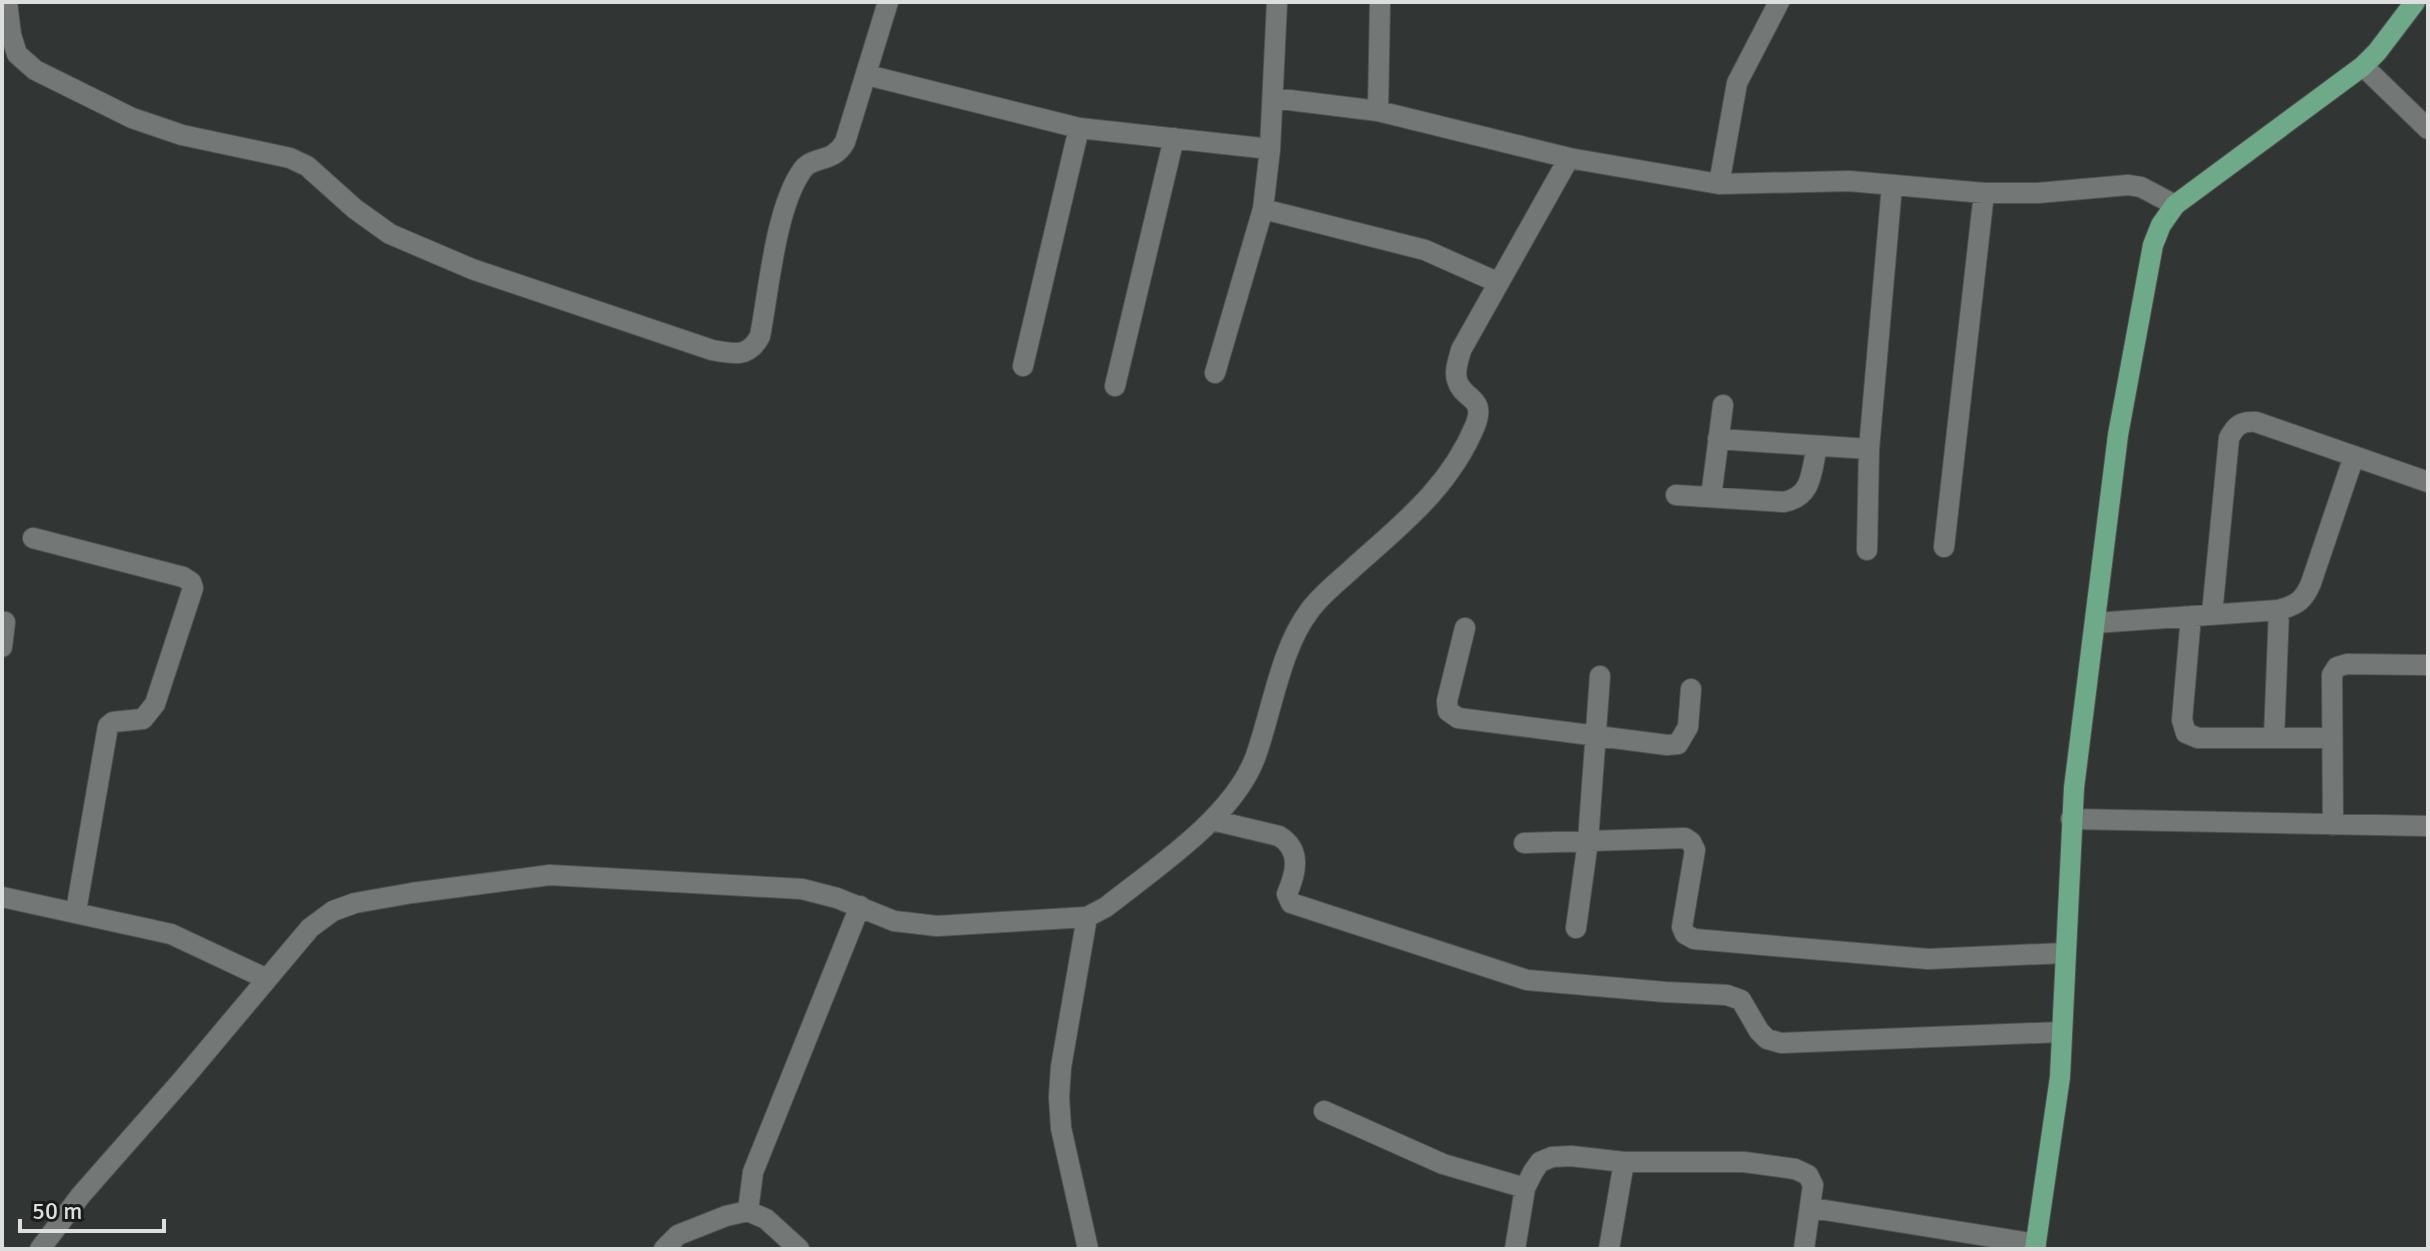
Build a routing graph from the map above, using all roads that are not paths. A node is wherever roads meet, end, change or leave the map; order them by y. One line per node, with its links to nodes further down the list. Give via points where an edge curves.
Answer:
1 (7, 2): 8 (street, via 17,54 35,70 118,111 182,135 290,158 390,234 472,269 730,354 755,347 793,188 807,165 841,149)
2 (888, 2): 8 (street)
3 (1277, 2): 9 (street)
4 (1380, 2): 10 (street)
5 (1779, 2): 16 (street, via 1737,83)
6 (2415, 2): 7 (main road)
7 (2363, 66): 12 (street); 19 (main road)
8 (867, 75): 11 (street)
9 (1273, 98): 10 (street); 14 (street)
10 (1378, 111): 15 (street)
11 (1079, 128): 13 (street); 22 (street)
12 (2428, 129)
13 (1174, 138): 14 (street); 24 (street)
14 (1270, 149): 20 (street)
15 (1569, 158): 16 (street); 21 (street)
16 (1719, 184): 17 (street)
17 (1892, 185): 18 (street); 28 (street)
18 (1984, 193): 19 (street, via 2128,185); 34 (street)
19 (2175, 205): 40 (main road, via 2153,245 2122,412)
20 (1263, 209): 21 (street, via 1425,250); 23 (street)
21 (1499, 283): 50 (street, via 1456,367 1457,380 1476,401 1474,426 1441,485 1309,611 1293,640 1254,761)
22 (1023, 366)
23 (1215, 373)
24 (1115, 386)
25 (1723, 405): 26 (street)
26 (1718, 439): 27 (street); 32 (street)
27 (1817, 446): 28 (street); 32 (street, via 1807,489 1798,499)
28 (1869, 449): 35 (street)
29 (2354, 456): 30 (street); 36 (street, via 2306,596); 37 (street, via 2256,422 2235,427 2229,438)
30 (2428, 482)
31 (1676, 495): 32 (street)
32 (1711, 497)
33 (33, 538): 57 (street, via 183,577 193,588 155,704 143,719 108,726)
34 (1944, 547)
35 (1867, 550)
36 (2279, 610): 37 (street); 47 (street)
37 (2212, 614): 38 (street)
38 (2191, 616): 40 (street); 47 (street, via 2182,720 2186,733 2198,738)
39 (5, 622): 42 (street)
40 (2095, 623): 49 (main road)
41 (1465, 628): 46 (street, via 1448,711 1470,721)
42 (2, 647)
43 (2428, 665): 48 (street, via 2337,667 2331,686)
44 (1600, 676): 46 (street)
45 (1691, 689): 46 (street, via 1688,727 1678,744)
46 (1595, 736): 53 (street)
47 (2274, 738): 48 (street)
48 (2332, 738): 51 (street)
49 (2071, 819): 51 (street); 60 (main road)
50 (1212, 820): 58 (street); 62 (street, via 1286,840 1296,868 1287,894 1291,903 1527,980 1727,995 1741,1000 1767,1039 1781,1043)
51 (2333, 825): 52 (street)
52 (2428, 826)
53 (1588, 841): 54 (street); 59 (street); 60 (street, via 1691,842 1695,850 1682,927 1694,939 1928,959)
54 (1524, 843)
55 (2, 897): 57 (street)
56 (860, 906): 58 (street, via 894,921 937,926); 61 (street, via 790,888 586,875 521,879 412,893 333,911 310,928); 67 (street, via 753,1172)
57 (76, 911): 61 (street, via 171,934)
58 (1087, 917): 72 (street, via 1059,1097)
59 (1576, 928)
60 (2065, 953): 62 (main road)
61 (267, 979): 69 (street)
62 (2061, 1032): 68 (main road, via 2060,1077)
63 (1324, 1111): 65 (street, via 1443,1164)
64 (1624, 1162): 65 (street, via 1552,1157 1540,1162); 66 (street, via 1744,1162 1795,1169 1808,1175 1813,1185); 74 (street)
65 (1525, 1188): 73 (street)
66 (1812, 1208): 68 (street); 75 (street)
67 (748, 1211): 70 (street, via 678,1235); 71 (street, via 766,1219)
68 (2035, 1247)
69 (40, 1249)
70 (664, 1249)
71 (799, 1249)
72 (1088, 1249)
73 (1515, 1249)
74 (1609, 1249)
75 (1804, 1249)

